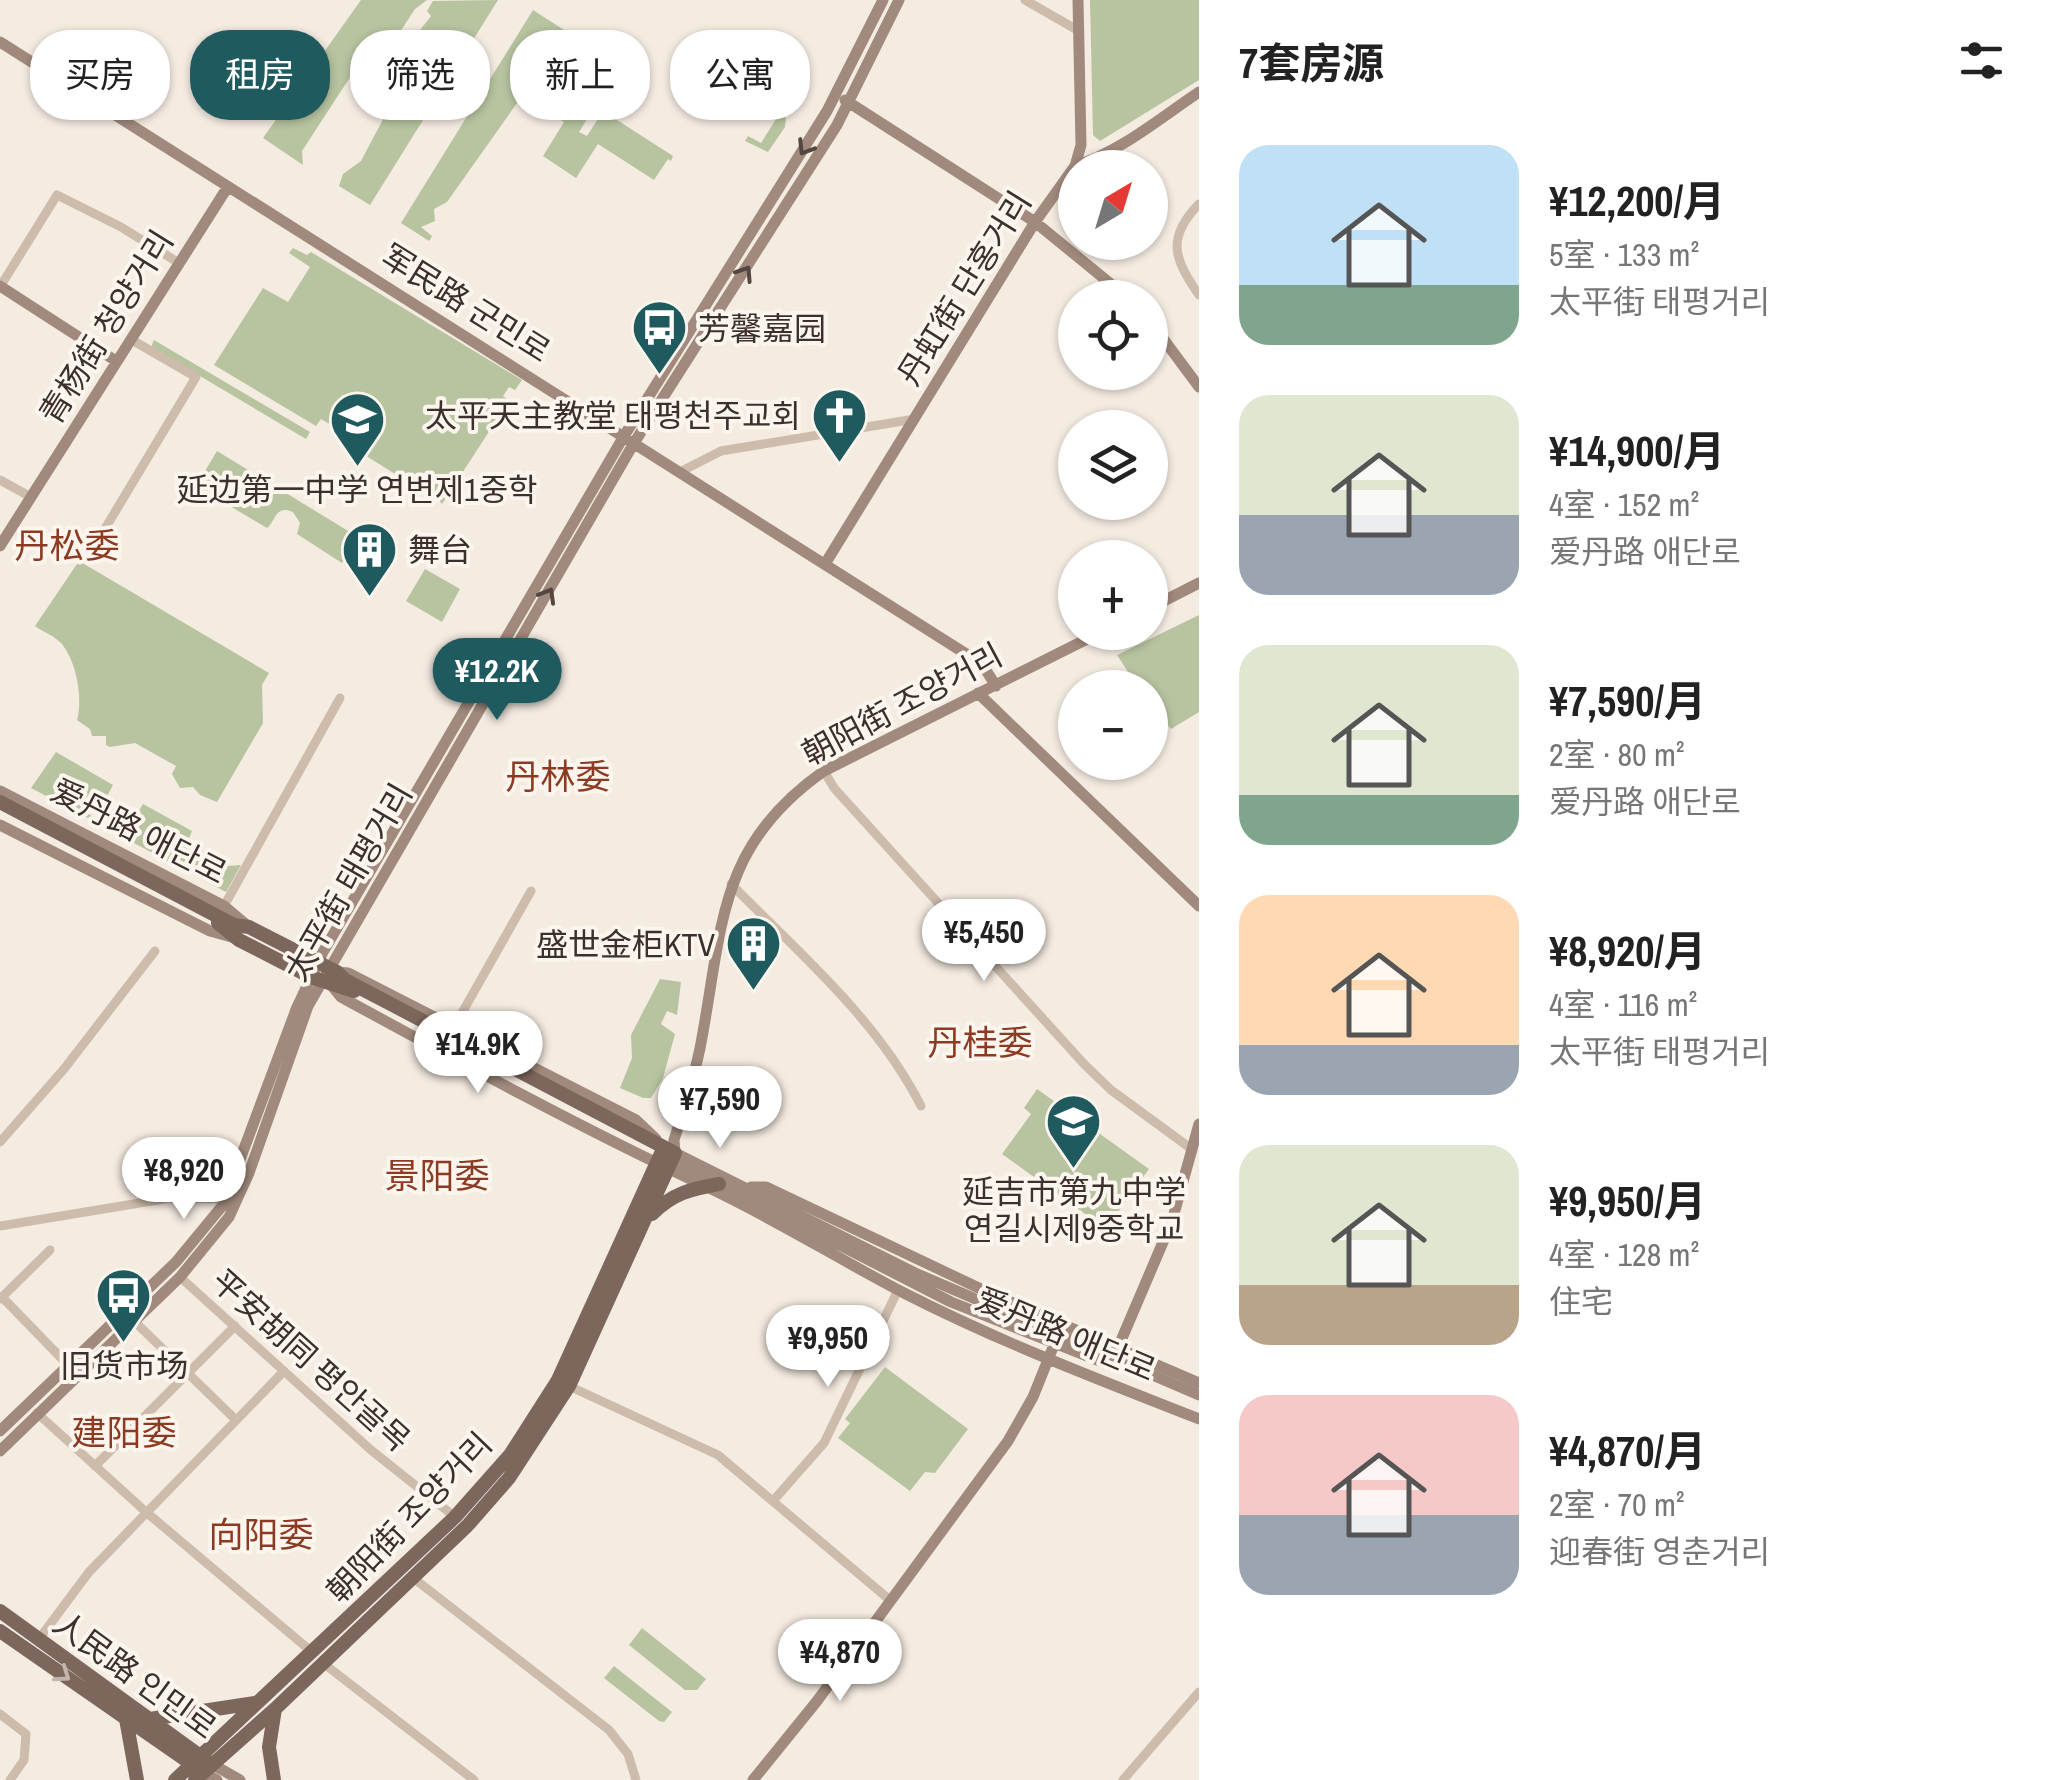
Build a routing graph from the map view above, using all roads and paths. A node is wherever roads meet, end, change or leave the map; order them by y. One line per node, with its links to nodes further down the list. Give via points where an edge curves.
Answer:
1 (883, 0): 8 (street, 太平街 태평거리)
2 (899, 0): 9 (street, 太平街 태평거리)
3 (1024, 0): 5 (street)
4 (1078, 0): 5 (street)
5 (1079, 31): 10 (street)
6 (0, 42): 12 (street, 军民路 군민로)
7 (1199, 92): 11 (street, 丹虹街 단홍거리)
8 (837, 95): 9 (street); 25 (street, 太平街 태평거리, one-way to 25)
9 (850, 103): 15 (street); 25 (street, 太平街 태평거리, one-way to 9, via 779,221)
10 (1080, 150)
11 (1110, 150)
12 (227, 188): 16 (street, 青杨街 청양거리); 25 (street, 军民路 군민로)
13 (1058, 190): 15 (street, 丹虹街 단홍거리)
14 (1199, 204): 19 (street, via 1176,249)
15 (1035, 222): 17 (street); 24 (street, 丹虹街 단홍거리)
16 (179, 264): 18 (street, via 57,196); 20 (street, 青杨街 청양거리)
17 (1106, 280)
18 (0, 287): 22 (street)
19 (1199, 295)
20 (132, 340): 22 (street, 青杨街 청양거리); 29 (street, via 196,377)
21 (1168, 345): 23 (street)
22 (116, 361): 28 (street, 青杨街 청양거리)
23 (1199, 387)
24 (915, 419): 26 (street, via 720,451); 31 (street, 丹虹街 단홍거리)
25 (629, 440): 26 (street, 军民路 군민로); 49 (street, 太平街 태평거리)
26 (680, 472): 31 (street, 军民路 군민로)
27 (0, 480): 28 (street)
28 (32, 497): 30 (street, 青杨街 청양거리)
29 (98, 542)
30 (0, 546)
31 (824, 564): 35 (street, 军民路 군민로, via 982,664)
32 (1199, 584): 33 (street)
33 (1168, 599)
34 (1067, 650): 35 (street, 朝阳街 조양거리)
35 (996, 686): 36 (street, 朝阳街 조양거리)
36 (978, 693): 38 (street, 朝阳街 조양거리); 46 (street)
37 (340, 698): 45 (street)
38 (824, 772): 43 (street, 朝阳街 조양거리, via 770,818); 54 (street, via 1084,1064)
39 (0, 791): 45 (street, 爱丹路 애단로)
40 (0, 802): 47 (main road, 爱丹路 애단로)
41 (0, 811): 47 (main road, 爱丹路 애단로)
42 (0, 825): 47 (street, 爱丹路 애단로, via 210,930)
43 (732, 884): 51 (street, via 870,1026); 55 (street, 朝阳街 조양거리, via 696,1067)
44 (531, 891): 50 (street)
45 (224, 906): 47 (street, 爱丹路 애단로)
46 (1199, 906)
47 (244, 933): 49 (main road, 爱丹路 애단로)
48 (155, 951): 53 (street)
49 (325, 975): 50 (street, 爱丹路 애단로, via 348,973); 55 (main road, 爱丹路 애단로); 57 (street, 太平街 태평거리); 61 (street, 太平街 태평거리, via 236,1205)
50 (454, 1027): 55 (street, 爱丹路 애단로, via 636,1120)
51 (921, 1106)
52 (1199, 1124): 54 (street)
53 (0, 1142)
54 (1193, 1150): 67 (street, via 1172,1221)
55 (667, 1156): 56 (street, 爱丹路 애단로); 58 (main road, 朝阳街 조양거리); 66 (street, 爱丹路 애단로, via 747,1186 915,1273); 85 (main road, 朝阳街 조양거리, via 558,1380 510,1456)
56 (713, 1185): 58 (main road, via 673,1196); 62 (street, 爱丹路 애단로); 66 (street, 爱丹路 애단로, via 951,1302)
57 (226, 1199): 59 (street, via 170,1198); 69 (street, 太平街 태평거리, via 188,1248)
58 (644, 1222): 73 (main road, 朝阳街 조양거리)
59 (0, 1226)
60 (50, 1250): 63 (street)
61 (180, 1277): 64 (street, 太平街 태평거리); 65 (street, 平安胡同 평안골목)
62 (898, 1290): 68 (street, 爱丹路 애단로); 83 (street, via 824,1443)
63 (1, 1298): 69 (street)
64 (134, 1321): 71 (street); 77 (street, 太平街 태평거리)
65 (235, 1326): 70 (street, 平安胡同 평안골목); 71 (street)
66 (1058, 1335): 67 (street, 爱丹路 애단로); 68 (street); 74 (street, 爱丹路 애단로); 75 (street, 爱丹路 애단로)
67 (1117, 1350): 72 (street, 爱丹路 애단로)
68 (1048, 1359): 78 (street, 爱丹路 애단로); 87 (street, via 1008,1440)
69 (68, 1365): 76 (street, 太平街 태평거리)
70 (284, 1370): 79 (street); 85 (street, 平安胡同 평안골목)
71 (189, 1374): 79 (street); 82 (street)
72 (1199, 1384)
73 (569, 1386): 83 (street, via 706,1447); 86 (main road, 朝阳街 조양거리, via 509,1478)
74 (1199, 1394)
75 (1199, 1403)
76 (28, 1404): 77 (street); 80 (street, 太平街 태평거리)
77 (39, 1414): 81 (street, 太平街 태평거리); 82 (street)
78 (1199, 1419)
79 (236, 1420): 84 (street)
80 (0, 1430)
81 (0, 1451)
82 (95, 1466): 84 (street)
83 (773, 1501): 87 (street)
84 (146, 1512): 90 (street); 91 (street)
85 (455, 1518): 91 (main road, 朝阳街 조양거리)
86 (412, 1577): 91 (main road, 朝阳街 조양거리); 105 (street, via 610,1730)
87 (892, 1601): 106 (street)
88 (0, 1611): 90 (main road, 人民路 인민로)
89 (0, 1630): 96 (main road, 人民路 인민로, one-way to 96)
90 (39, 1639): 97 (main road, 人民路 인민로)
91 (318, 1657): 93 (main road, 朝阳街 조양거리); 94 (main road, 朝阳街 조양거리); 104 (street)
92 (1199, 1692): 107 (street)
93 (256, 1703): 97 (main road); 98 (main road, 朝阳街 조양거리)
94 (274, 1709): 98 (main road, 朝阳街 조양거리); 103 (main road)
95 (0, 1714): 99 (street, via 26,1734 24,1760)
96 (126, 1718): 98 (main road, 人民路 인민로); 100 (main road)
97 (150, 1719): 98 (main road, 人民路 인민로)
98 (203, 1769): 101 (main road, 朝阳街 조양거리); 102 (street, 人民路 인민로)
99 (10, 1780)
100 (137, 1780)
101 (175, 1780)
102 (240, 1780)
103 (274, 1780)
104 (474, 1780)
105 (636, 1780)
106 (752, 1780)
107 (1123, 1780)

